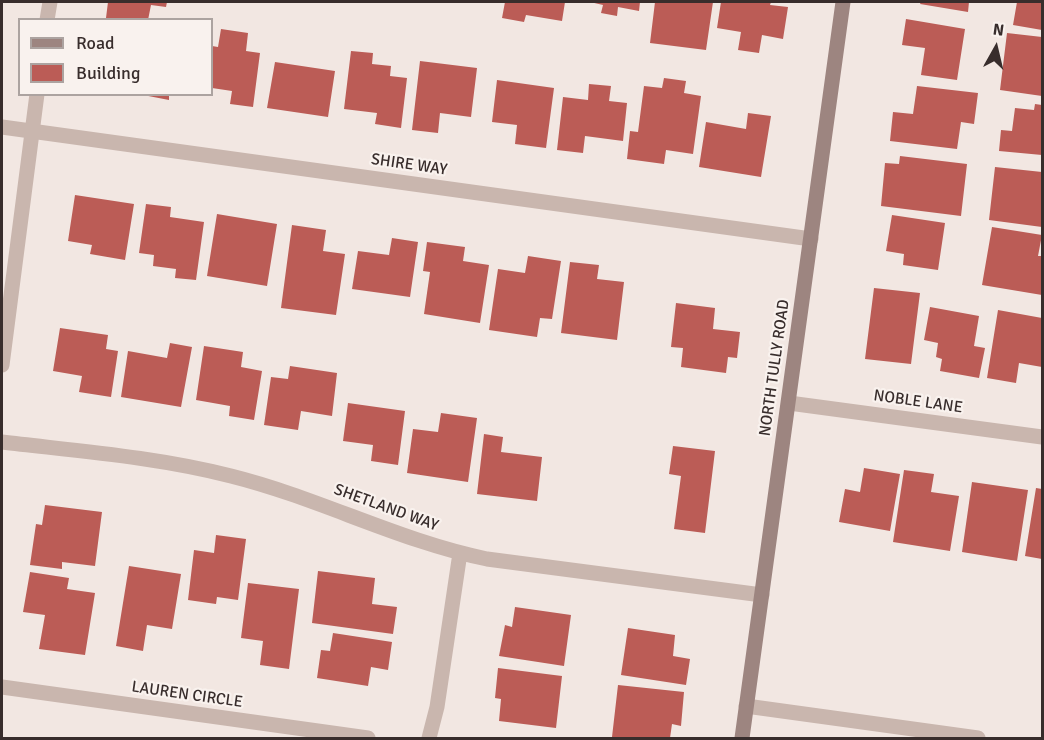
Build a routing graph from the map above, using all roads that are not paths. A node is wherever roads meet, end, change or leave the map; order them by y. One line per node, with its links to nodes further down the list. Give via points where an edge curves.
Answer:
1 (50, 2): 3 (street)
2 (843, 2): 7 (street, NORTH TULLY ROAD)
3 (47, 18)
4 (37, 96): 6 (street)
5 (2, 127): 6 (street, SHIRE WAY)
6 (32, 131): 7 (street, SHIRE WAY); 8 (street)
7 (811, 239): 9 (street, NORTH TULLY ROAD)
8 (2, 365)
9 (789, 403): 10 (street, NOBLE LANE); 13 (street, NORTH TULLY ROAD)
10 (1042, 437)
11 (2, 442): 12 (street, SHETLAND WAY, via 164,462 230,475 293,493)
12 (460, 553): 13 (street, SHETLAND WAY); 17 (street)
13 (762, 595): 15 (street, NORTH TULLY ROAD)
14 (2, 687): 16 (street, LAUREN CIRCLE)
15 (746, 706): 18 (street, NORTH TULLY ROAD); 19 (street)
16 (368, 738)
17 (429, 738)
18 (741, 738)
19 (978, 738)

